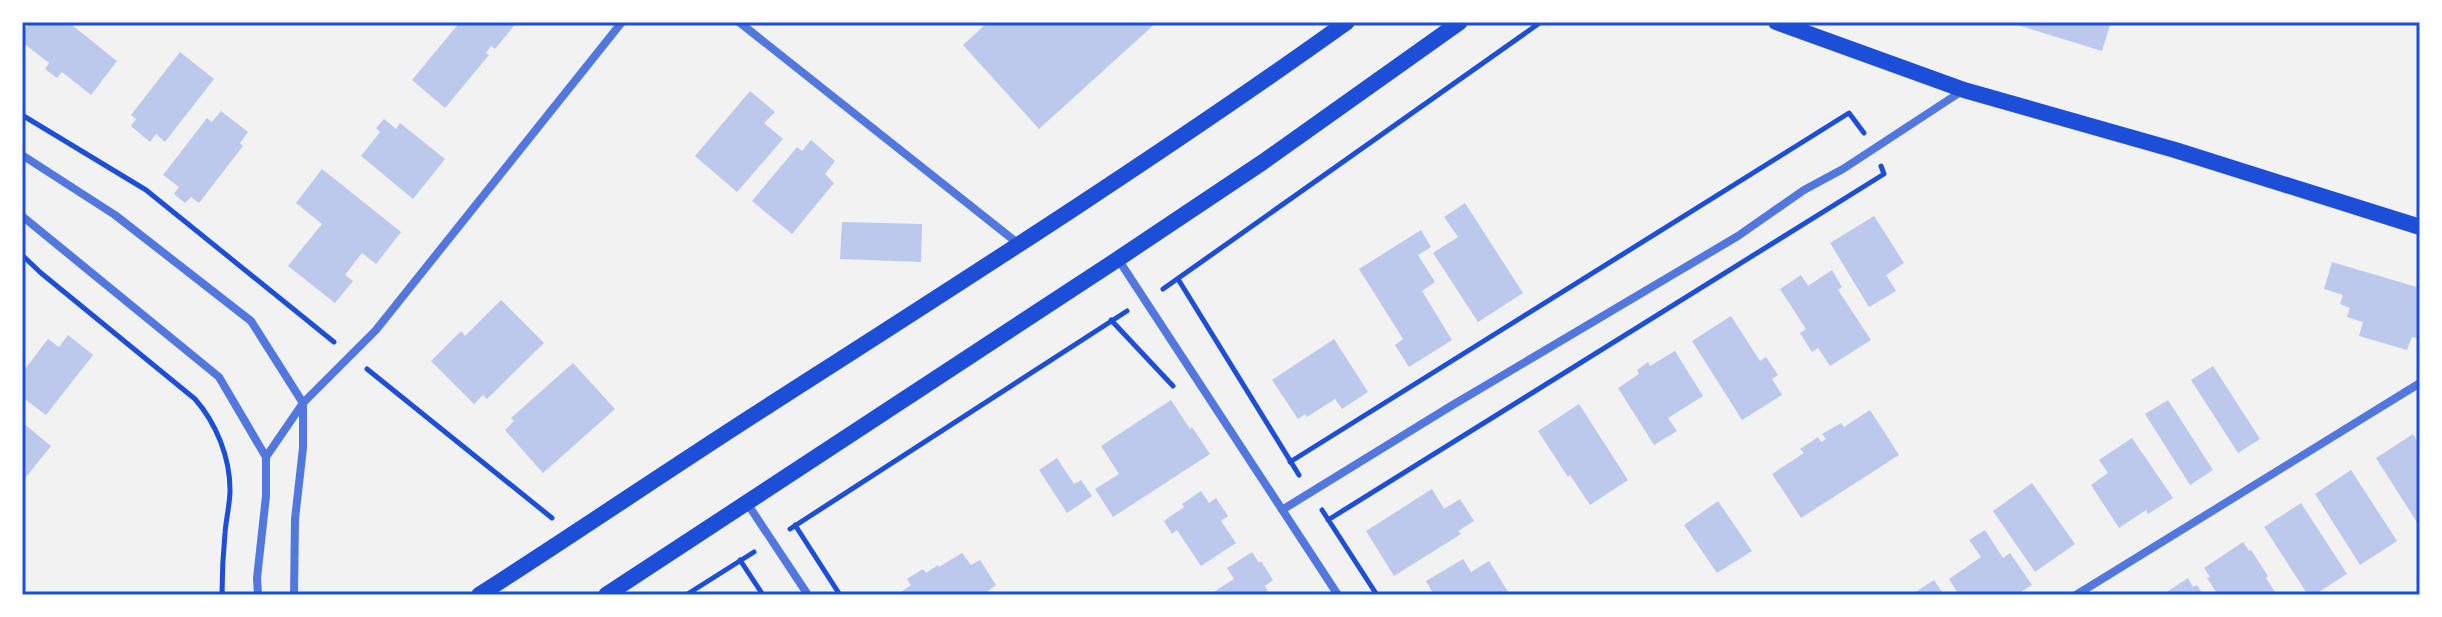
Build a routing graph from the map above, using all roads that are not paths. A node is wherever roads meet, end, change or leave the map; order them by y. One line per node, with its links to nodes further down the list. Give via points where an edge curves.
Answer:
1 (622, 22): 13 (street, via 376,330)
2 (739, 22): 10 (street)
3 (1347, 22): 10 (main road)
4 (1460, 22): 11 (main road)
5 (1783, 23): 6 (main road)
6 (1964, 90): 9 (main road); 16 (street, via 1738,236)
7 (22, 155): 13 (street, via 115,215 251,321)
8 (22, 216): 14 (street, via 219,377)
9 (2420, 227)
10 (1021, 245): 19 (main road)
11 (1118, 259): 15 (main road); 16 (street)
12 (2420, 383): 23 (street)
13 (303, 403): 14 (street); 18 (street)
14 (266, 457): 17 (street)
15 (747, 503): 20 (main road); 21 (street)
16 (1282, 510): 22 (street)
17 (258, 595)
18 (294, 595)
19 (479, 595)
20 (606, 595)
21 (808, 595)
22 (1338, 595)
23 (2076, 595)

